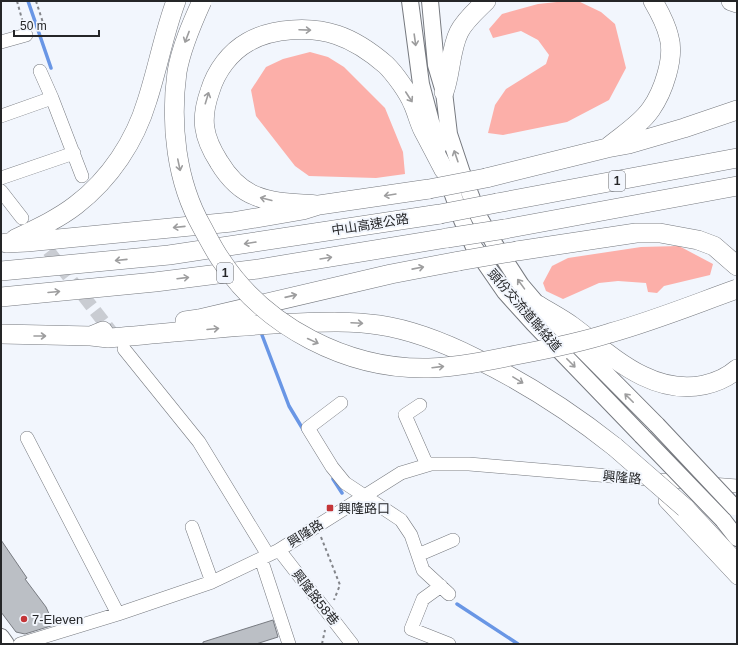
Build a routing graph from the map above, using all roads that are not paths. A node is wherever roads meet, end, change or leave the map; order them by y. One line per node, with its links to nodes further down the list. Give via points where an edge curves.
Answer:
1 (176, 1): 26 (highway, via 167,25 147,102 134,136 115,167 76,205 52,220)
2 (202, 1): 29 (highway, one-way to 29, bridge, via 184,44 178,71 175,133 184,186 193,210 221,260 238,282 262,306 307,338 356,358 405,368 478,363 609,334)
3 (410, 1): 19 (main road, 頭份交流道聯絡道, one-way to 19, via 421,84)
4 (430, 1): 12 (main road, 頭份交流道聯絡道, via 436,65)
5 (486, 1): 12 (highway, via 459,31)
6 (653, 1): 16 (highway, via 664,20 670,39 670,62 661,92 650,110)
7 (731, 1): 8 (highway)
8 (737, 3)
9 (26, 35): 10 (street)
10 (1, 42)
11 (40, 71): 13 (street)
12 (444, 92): 31 (main road, 頭份交流道聯絡道, one-way to 12, via 518,280 479,217 449,134)
13 (52, 98): 15 (street); 17 (street)
14 (737, 110): 16 (highway, via 684,128)
15 (1, 116)
16 (607, 148): 24 (highway, one-way to 24, bridge, via 486,178)
17 (74, 153): 20 (street); 21 (street)
18 (737, 158): 28 (highway, 中山高速公路 / 1, one-way to 28, bridge, via 440,214 169,255)
19 (444, 170): 24 (highway, one-way to 19, via 276,201 256,196 238,186 211,149 204,129 205,103 214,79 228,58 248,42 272,32 305,29 335,34 355,42 374,55 387,66 413,103); 45 (main road, 頭份交流道聯絡道, one-way to 45, bridge, via 474,247 505,292 723,520)
20 (82, 176)
21 (1, 178)
22 (737, 186): 30 (highway, 中山高速公路 / 1, one-way to 22, bridge, via 258,269 505,229)
23 (1, 191): 25 (street)
24 (319, 205): 26 (highway, one-way to 26, via 232,222)
25 (22, 218)
26 (4, 243)
27 (737, 266): 33 (highway, one-way to 27, bridge, via 105,330 199,319 391,274 459,261 636,233 660,233 698,240 714,246)
28 (1, 271)
29 (737, 289)
30 (1, 297)
31 (538, 305): 35 (highway, via 571,325 622,364 666,385 697,386 712,383 724,379); 43 (main road, 頭份交流道聯絡道, one-way to 31, bridge, via 657,425)
32 (1, 334): 33 (highway, one-way to 33)
33 (91, 336): 49 (highway, one-way to 49, bridge, via 108,338 266,324 329,322 379,325 415,333 506,373 585,423 685,508)
34 (124, 349): 47 (street, via 199,442)
35 (737, 369)
36 (341, 403): 42 (street, via 308,428 345,483)
37 (420, 405): 39 (street, via 405,415)
38 (27, 438): 52 (street)
39 (427, 465): 40 (street, 興隆路, via 469,464); 42 (street, 興隆路, via 401,473)
40 (645, 479): 41 (street, 興隆路); 50 (street)
41 (737, 486)
42 (364, 496): 47 (street, 興隆路); 48 (street, via 401,520 411,534)
43 (735, 510)
44 (192, 527): 51 (street)
45 (737, 538)
46 (454, 540): 48 (street)
47 (269, 555): 51 (street, 興隆路); 56 (street); 57 (street, 興隆路58巷, via 329,614)
48 (418, 555): 58 (street, via 422,570 445,590 423,599 411,629)
49 (737, 564)
50 (737, 578)
51 (212, 582): 52 (street, 興隆路)
52 (118, 614): 55 (street, 興隆路)
53 (1, 637): 54 (main road)
54 (6, 644)
55 (20, 644)
56 (289, 644)
57 (352, 644)
58 (449, 644)

